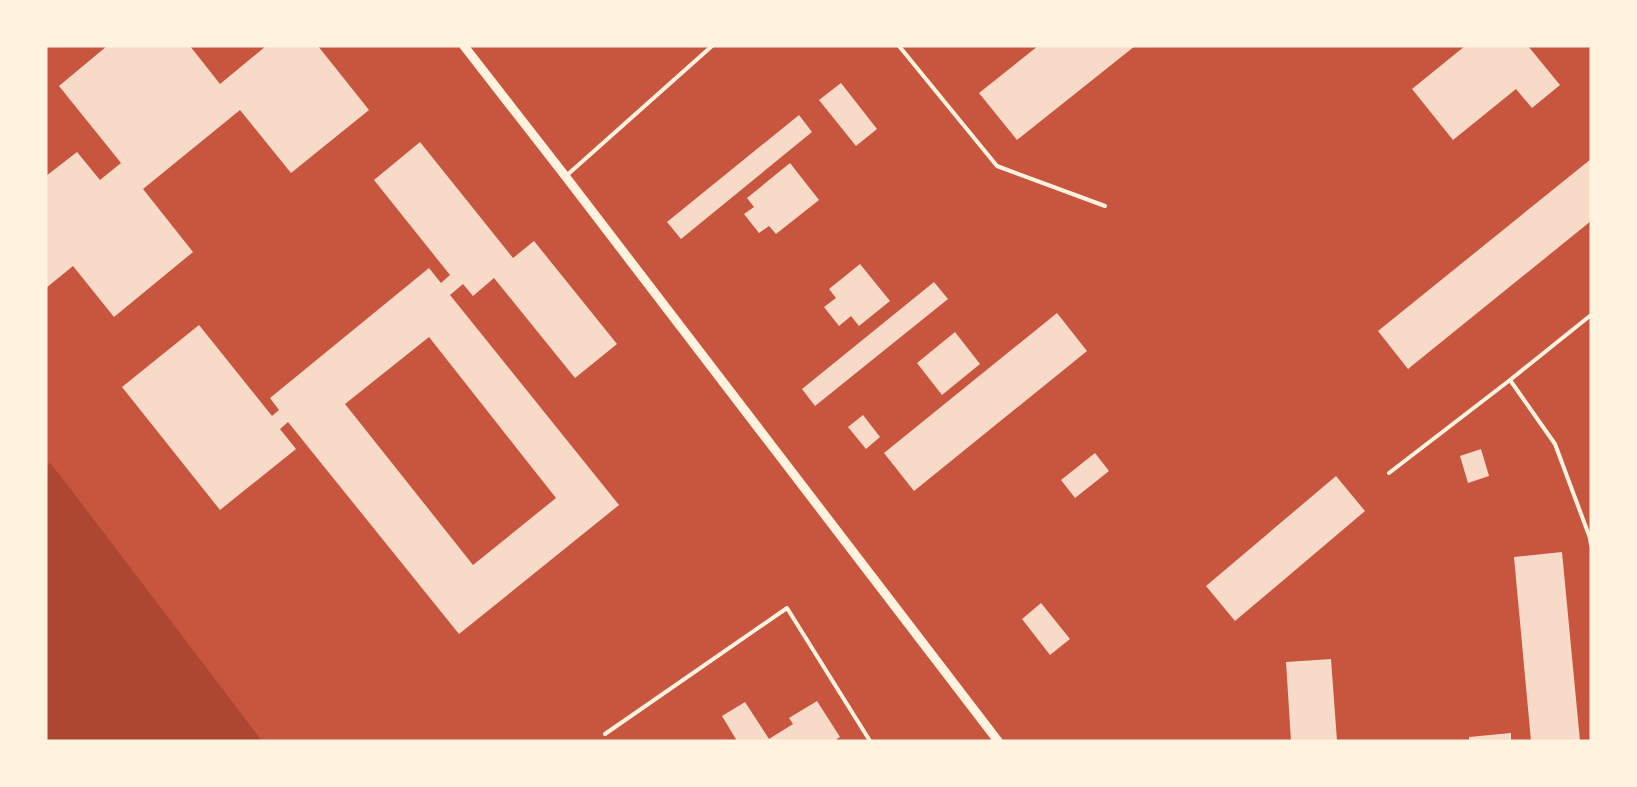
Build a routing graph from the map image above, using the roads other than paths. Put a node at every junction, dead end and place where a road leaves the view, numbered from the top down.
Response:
1 (464, 46) edge
2 (712, 46) edge
3 (899, 46) edge
4 (566, 177) junction
5 (1105, 206) dead end
6 (1591, 315) edge
7 (1510, 380) junction
8 (1389, 473) dead end
9 (1591, 545) edge
10 (605, 734) dead end
11 (870, 741) edge
12 (998, 741) edge

1 - 4 street
2 - 4 lane
3 - 5 lane
4 - 12 street
6 - 7 lane
7 - 8 lane
7 - 9 lane
10 - 11 lane

